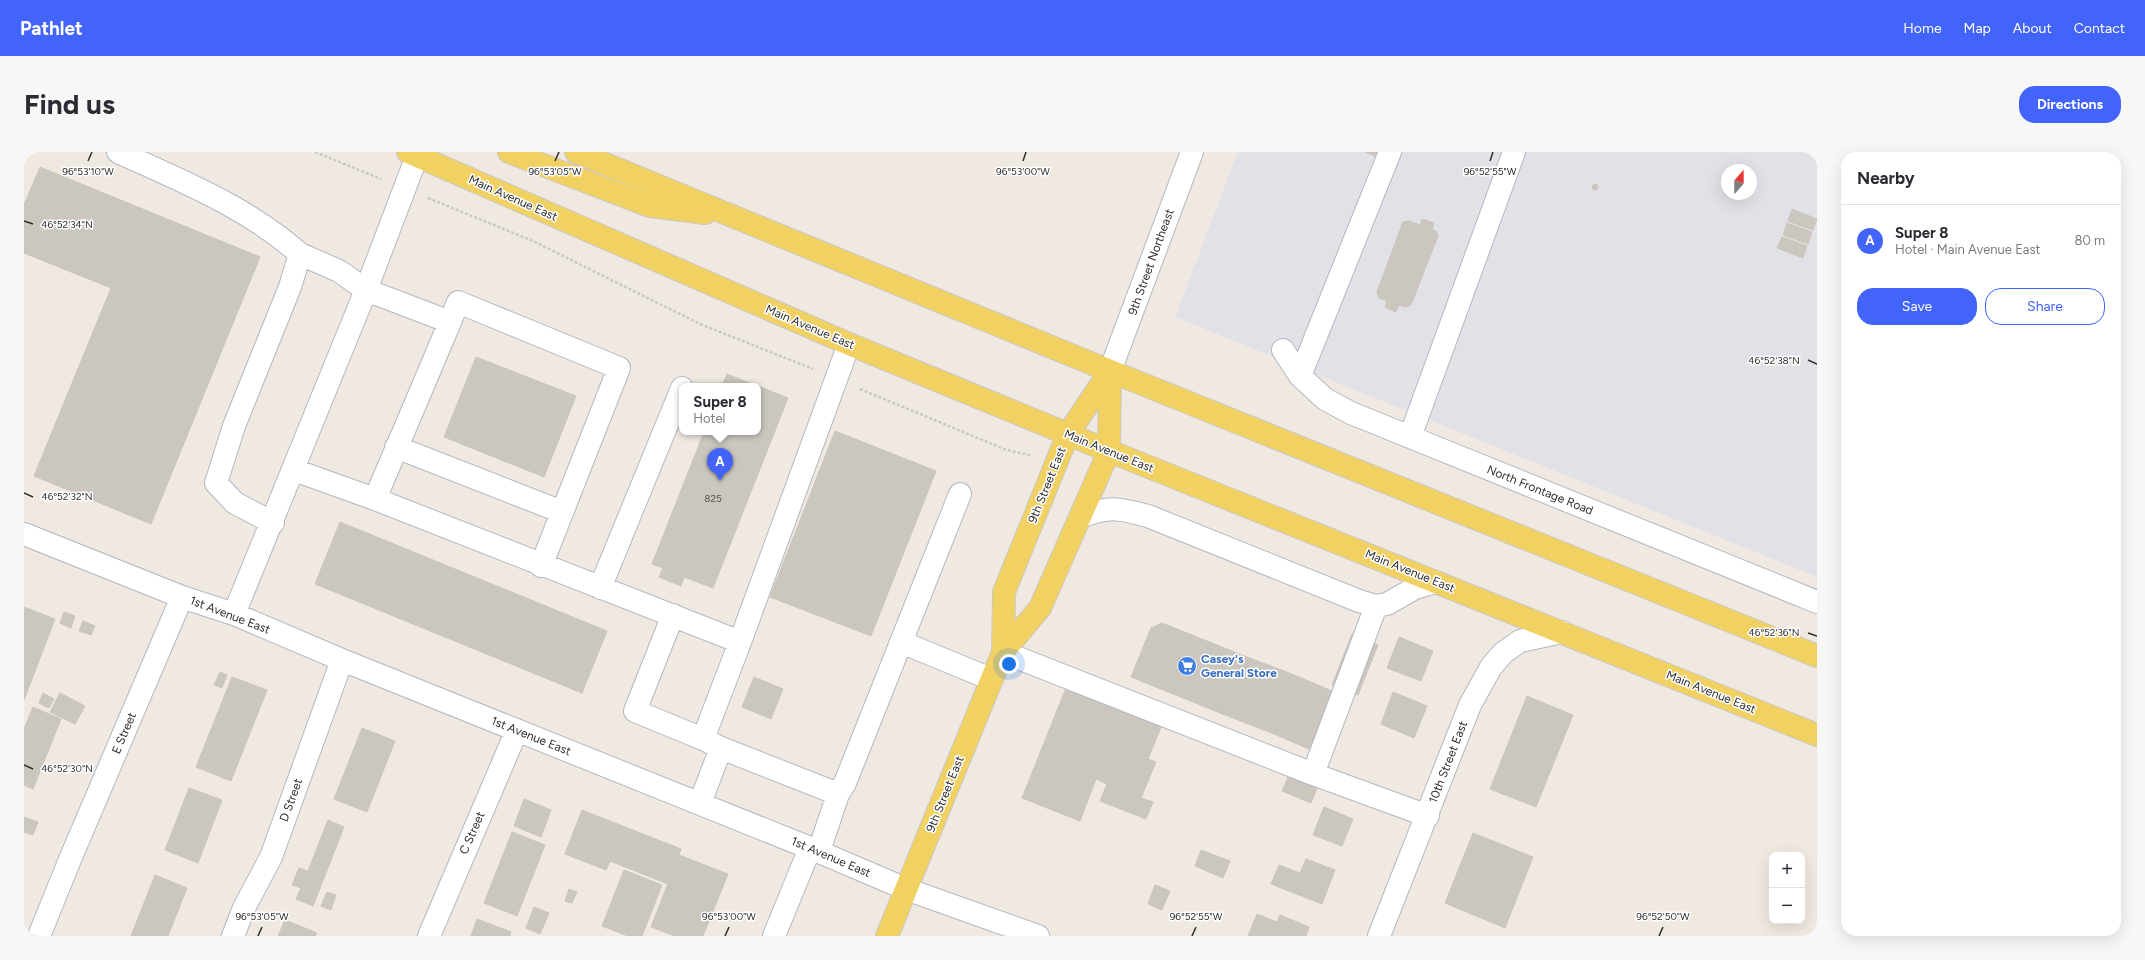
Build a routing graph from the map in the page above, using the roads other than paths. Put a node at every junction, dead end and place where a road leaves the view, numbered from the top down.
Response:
1 (118, 152) edge
2 (509, 152) edge
3 (576, 152) edge
4 (1192, 152) edge
5 (1390, 152) edge
6 (1514, 152) edge
7 (415, 153) edge
8 (732, 216) junction
9 (300, 254) junction
10 (366, 290) junction
11 (450, 322) junction
12 (849, 344) junction
13 (1283, 350) dead end
14 (1110, 371) junction
15 (1300, 376) junction
16 (679, 395) edge
17 (1068, 434) junction
18 (1410, 437) junction
19 (396, 447) junction
20 (1109, 451) junction
21 (294, 470) junction
22 (960, 494) dead end
23 (375, 499) junction
24 (562, 512) junction
25 (1080, 518) junction
26 (273, 523) junction
27 (24, 534) edge
28 (541, 566) junction
29 (1436, 582) junction
30 (600, 588) junction
31 (182, 597) junction
32 (1817, 602) edge
33 (1376, 606) junction
34 (234, 614) junction
35 (673, 615) junction
36 (1562, 632) junction
37 (740, 642) junction
38 (901, 642) junction
39 (1002, 652) junction
40 (1817, 656) edge
41 (342, 660) junction
42 (991, 679) junction
43 (517, 730) junction
44 (1817, 735) edge
45 (712, 743) junction
46 (1313, 774) junction
47 (838, 794) junction
48 (700, 803) junction
49 (1428, 816) junction
50 (814, 849) junction
51 (906, 889) junction
52 (39, 936) edge
53 (233, 936) edge
54 (429, 936) edge
55 (774, 936) edge
56 (887, 936) edge
57 (1038, 936) edge
58 (1379, 936) edge

1 - 9 street
2 - 8 main road
3 - 8 main road
4 - 14 street, 9th Street Northeast
5 - 15 street
6 - 18 street
7 - 10 street
7 - 12 main road, Main Avenue East
8 - 14 main road
9 - 10 street
9 - 26 street
10 - 11 street
10 - 21 street
11 - 19 street
11 - 24 street
12 - 17 main road, Main Avenue East
12 - 37 street
13 - 15 street, North Frontage Road
14 - 17 main road, 9th Street East
14 - 20 main road, 9th Street East
14 - 40 main road
15 - 18 street, North Frontage Road
16 - 30 street
17 - 20 main road, Main Avenue East
17 - 39 main road, 9th Street East
18 - 32 street, North Frontage Road
19 - 23 street
19 - 24 street
20 - 25 main road, 9th Street East
20 - 29 main road, Main Avenue East
21 - 23 street
21 - 26 street
22 - 38 street
23 - 28 street
24 - 28 street
25 - 33 street
25 - 39 main road, 9th Street East
26 - 34 street
27 - 31 street, 1st Avenue East
28 - 30 street
29 - 33 street
29 - 36 main road, Main Avenue East
30 - 35 street
31 - 34 street, 1st Avenue East
31 - 52 street, E Street
33 - 46 street
34 - 41 street, 1st Avenue East
35 - 37 street
35 - 45 street
36 - 44 main road, Main Avenue East
36 - 49 street, 10th Street East
37 - 45 street
38 - 42 street
38 - 47 street
39 - 42 main road, 9th Street East
39 - 46 street
41 - 43 street, 1st Avenue East
41 - 53 street, D Street
42 - 51 main road, 9th Street East
43 - 48 street, 1st Avenue East
43 - 54 street, C Street
45 - 47 street
45 - 48 street
46 - 49 street
47 - 50 street
48 - 50 street, 1st Avenue East
49 - 58 street, 10th Street East
50 - 51 street, 1st Avenue East
50 - 55 street
51 - 56 main road, 9th Street East
51 - 57 street, 1st Avenue East

